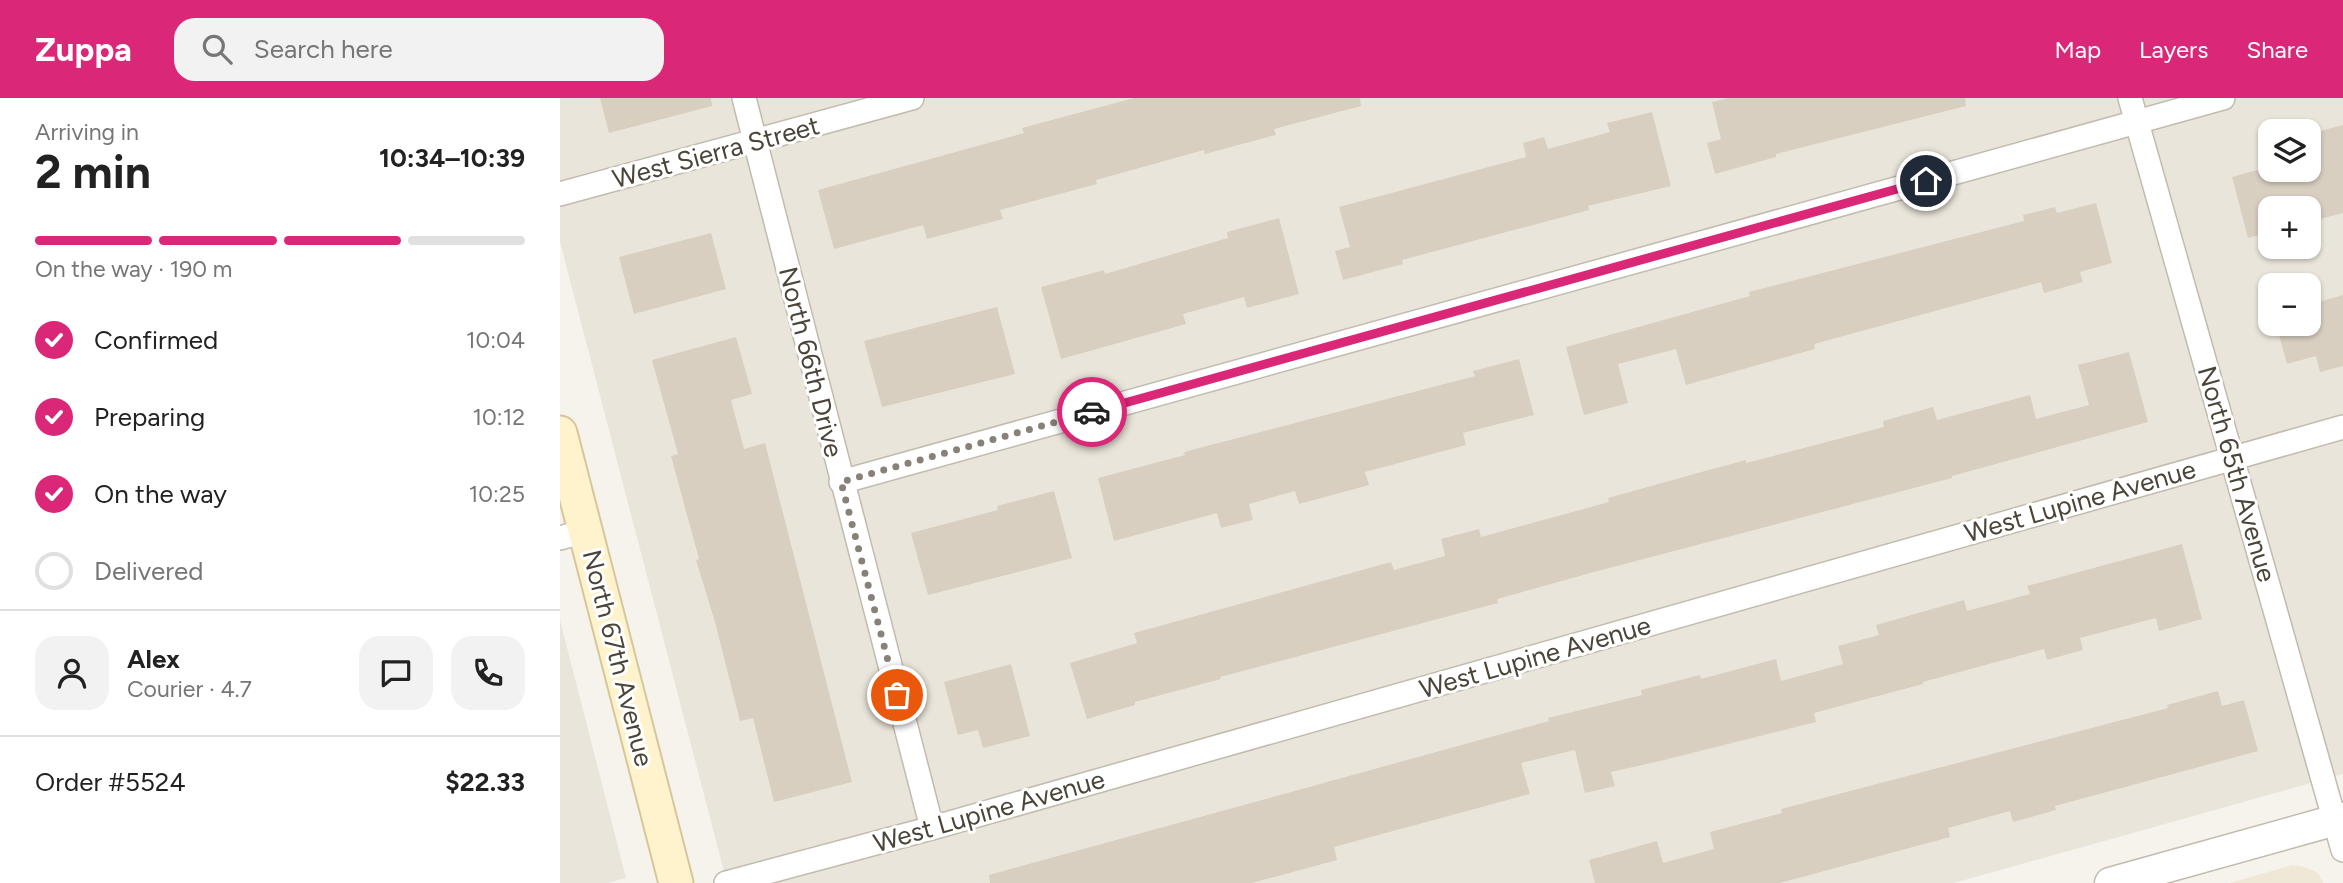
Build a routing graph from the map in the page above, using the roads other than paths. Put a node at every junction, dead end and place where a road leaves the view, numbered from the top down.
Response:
1 (744, 98) edge
2 (912, 98) edge
3 (2130, 98) edge
4 (2223, 98) edge
5 (2137, 122) junction
6 (755, 141) junction
7 (560, 194) edge
8 (2343, 427) edge
9 (560, 433) edge
10 (2233, 458) junction
11 (841, 482) junction
12 (573, 534) edge
13 (2339, 819) edge
14 (932, 828) junction
15 (2343, 850) edge
16 (677, 883) edge
17 (726, 883) edge
18 (2110, 883) edge

1 - 6 street, North 66th Drive
2 - 6 street, West Sierra Street
3 - 5 street, North 65th Avenue
4 - 5 street
5 - 10 street, North 65th Avenue
5 - 11 street
6 - 7 street, West Sierra Street
6 - 11 street, North 66th Drive
8 - 10 street, West Lupine Avenue
9 - 12 main road, North 67th Avenue
10 - 13 street, North 65th Avenue
10 - 14 street, West Lupine Avenue
11 - 14 street, North 66th Drive
12 - 16 main road, North 67th Avenue
13 - 15 street, North 65th Avenue
13 - 18 street
14 - 17 street, West Lupine Avenue

